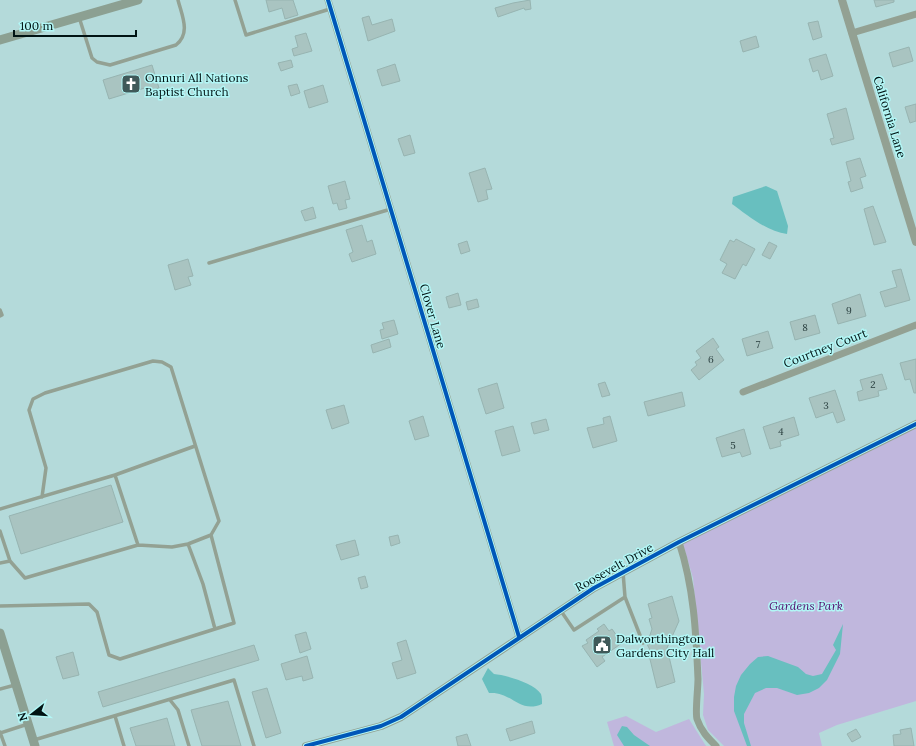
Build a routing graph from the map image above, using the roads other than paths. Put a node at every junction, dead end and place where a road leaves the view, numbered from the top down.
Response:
1 (138, 0) edge
2 (178, 0) edge
3 (235, 0) edge
4 (328, 0) edge
5 (842, 0) edge
6 (128, 1) edge
7 (330, 9) junction
8 (916, 14) edge
9 (79, 17) junction
10 (852, 33) junction
11 (0, 40) edge
12 (391, 209) junction
13 (916, 242) edge
14 (209, 263) dead end
15 (0, 310) edge
16 (0, 316) edge
17 (916, 325) edge
18 (743, 392) dead end
19 (916, 424) edge
20 (195, 446) junction
21 (115, 475) junction
22 (42, 497) junction
23 (0, 509) edge
24 (0, 531) edge
25 (211, 535) junction
26 (679, 542) junction
27 (188, 544) junction
28 (138, 546) junction
29 (10, 561) junction
30 (0, 563) edge
31 (623, 572) junction
32 (625, 597) junction
33 (0, 606) edge
34 (560, 610) junction
35 (215, 629) junction
36 (0, 633) edge
37 (519, 637) junction
38 (643, 643) dead end
39 (16, 684) junction
40 (0, 689) edge
41 (170, 700) junction
42 (115, 716) junction
43 (29, 724) junction
44 (0, 732) edge
45 (35, 743) edge
46 (4, 746) edge
47 (124, 746) edge
48 (188, 746) edge
49 (254, 746) edge
50 (306, 746) edge
51 (716, 746) edge

1 - 6 main road
2 - 9 lane
3 - 7 lane
4 - 7 street, Clover Lane
5 - 10 street, California Lane
6 - 9 main road
7 - 12 street, Clover Lane
8 - 10 street
9 - 11 main road
10 - 13 street, California Lane
12 - 14 lane
12 - 37 street, Clover Lane
15 - 16 lane
17 - 18 street, Courtney Court
19 - 26 street, Roosevelt Drive
20 - 21 lane
20 - 22 lane
20 - 25 lane
21 - 22 lane
21 - 28 lane
22 - 23 lane
24 - 29 lane
25 - 27 lane
25 - 35 lane
26 - 31 street, Roosevelt Drive
26 - 51 street
27 - 28 lane
27 - 35 lane
28 - 29 lane
29 - 30 lane
31 - 32 lane
31 - 34 street, Roosevelt Drive
32 - 34 lane
32 - 38 lane
33 - 35 lane
34 - 37 street, Roosevelt Drive
36 - 39 main road
37 - 50 street, Roosevelt Drive
39 - 40 lane
39 - 43 main road
41 - 42 lane
41 - 48 lane
41 - 49 lane
42 - 45 lane
42 - 47 lane
43 - 44 lane
43 - 45 main road
44 - 46 lane

